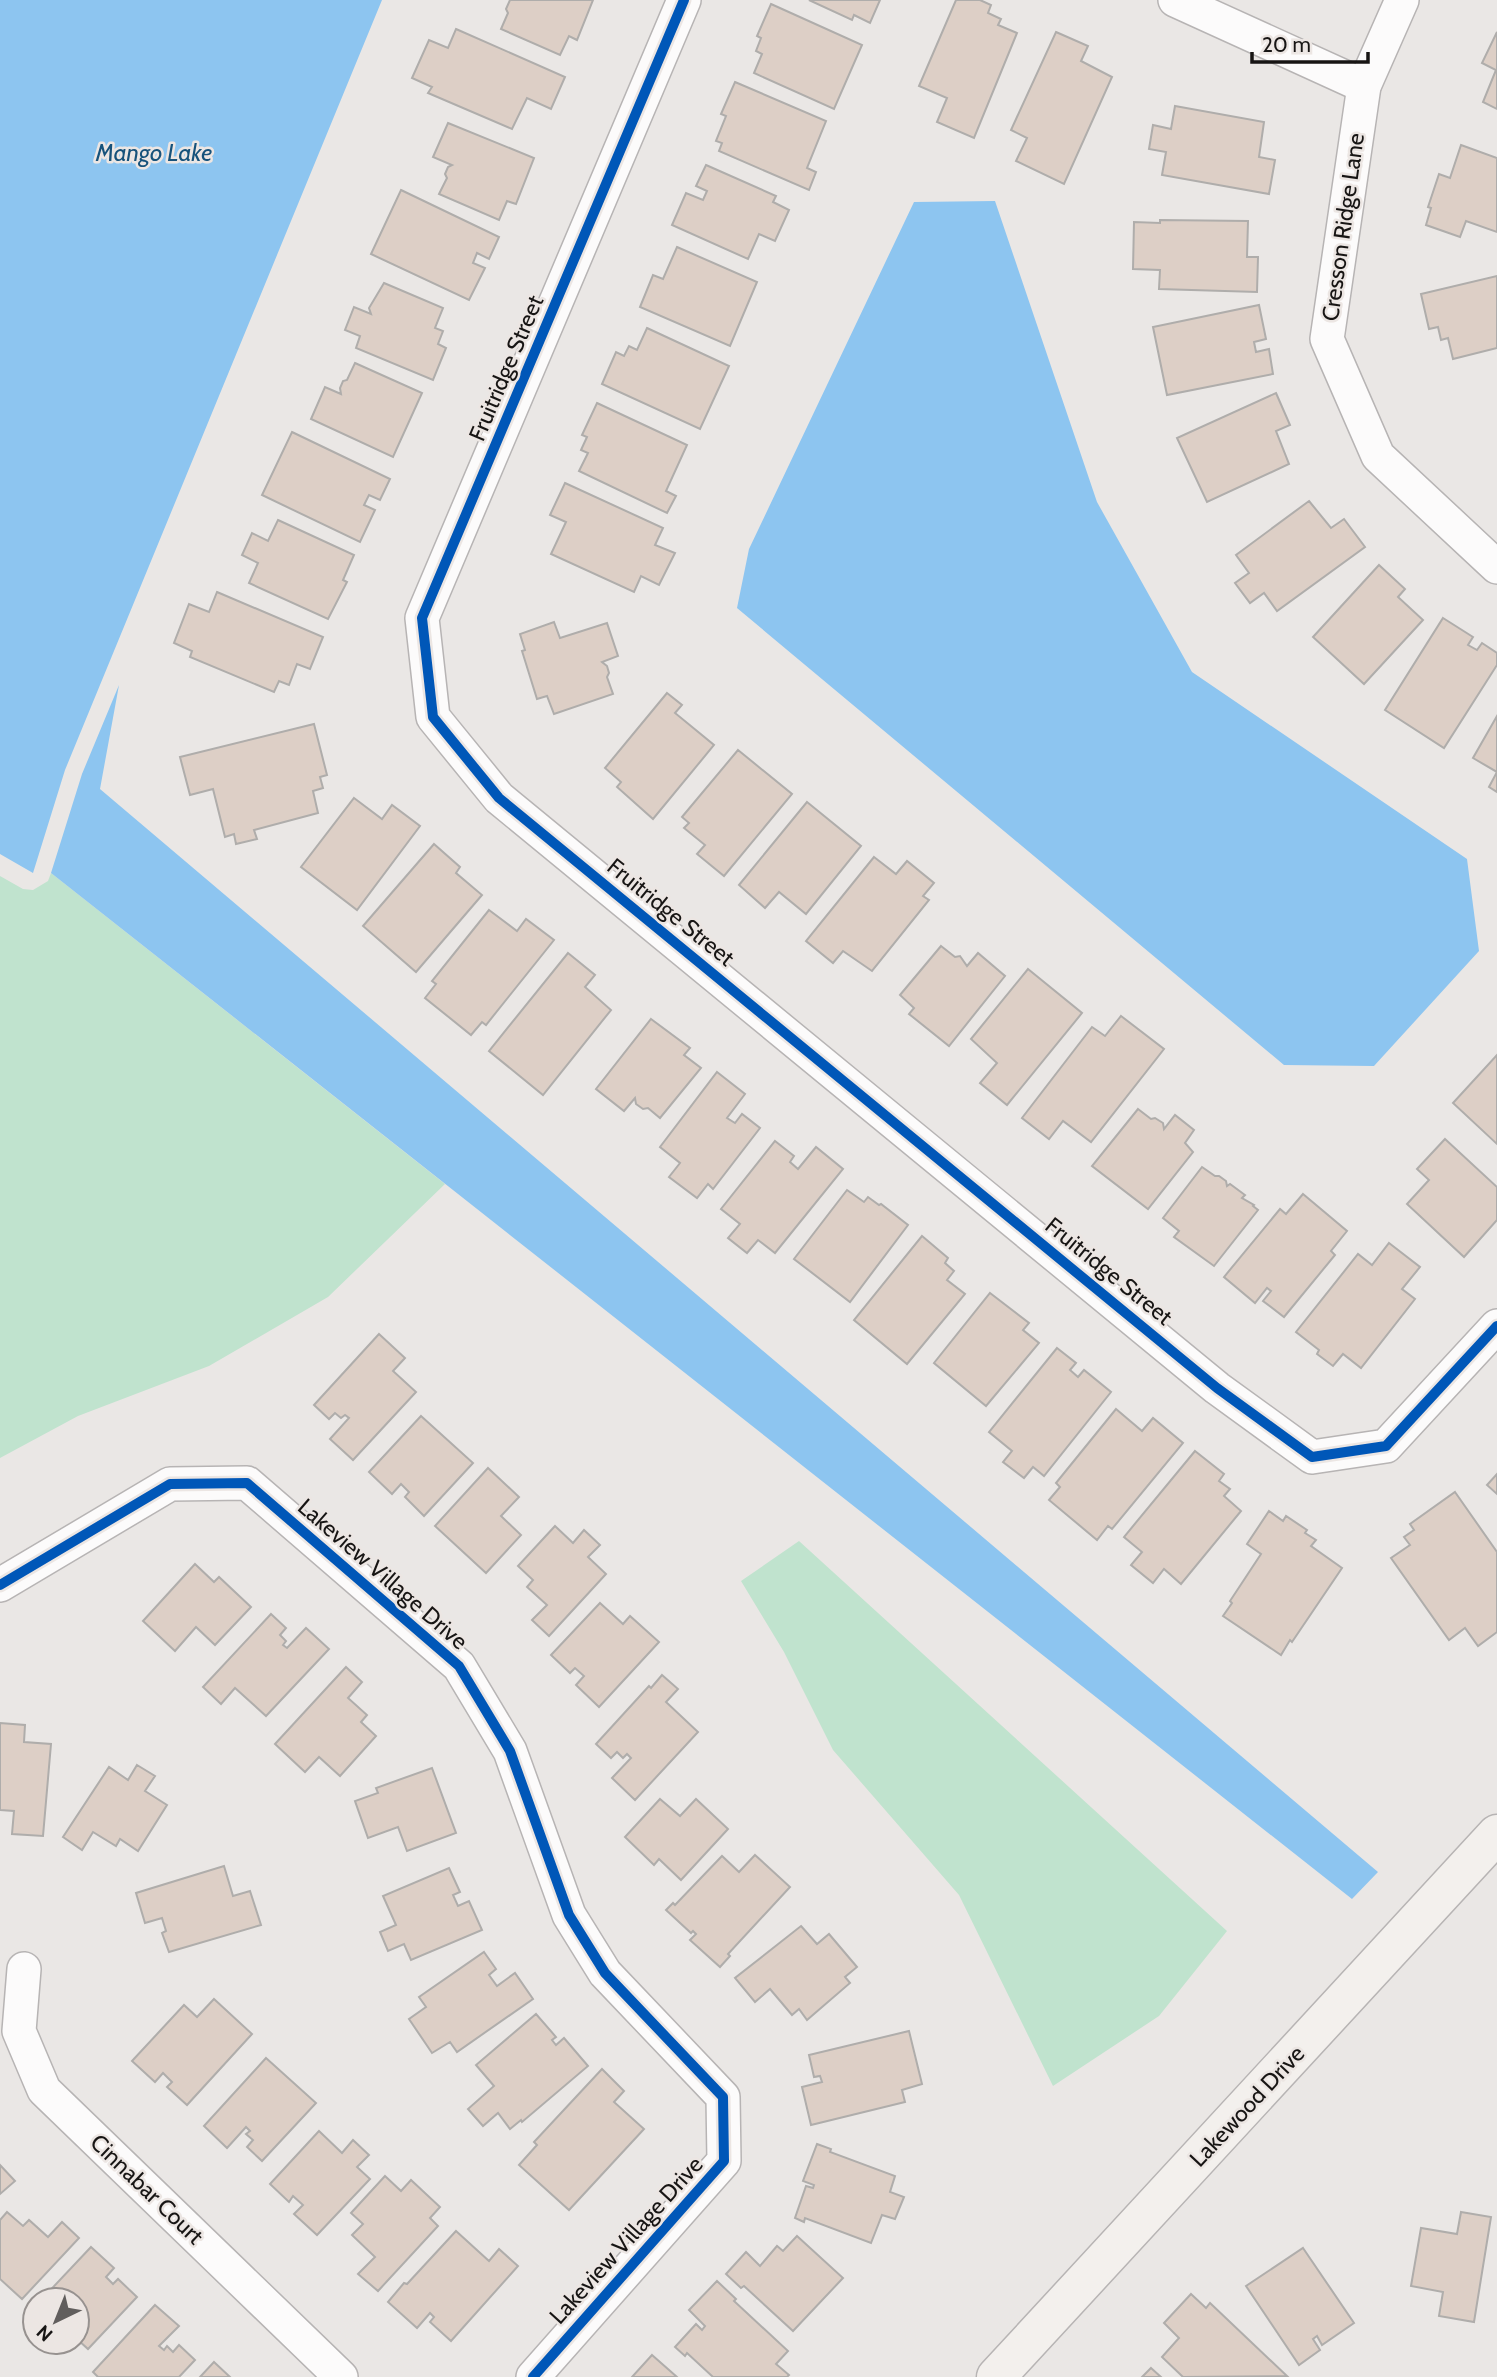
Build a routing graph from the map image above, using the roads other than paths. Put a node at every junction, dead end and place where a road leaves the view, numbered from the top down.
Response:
1 (684, 0) edge
2 (1175, 0) edge
3 (1402, 0) edge
4 (1364, 86) junction
5 (1497, 567) edge
6 (1497, 1326) edge
7 (0, 1585) edge
8 (1497, 1835) edge
9 (24, 1969) dead end
10 (341, 2377) edge
11 (533, 2377) edge
12 (996, 2377) edge

1 - 6 street, Fruitridge Street
2 - 4 street
3 - 4 street, Cresson Ridge Lane
4 - 5 street, Cresson Ridge Lane
7 - 11 street, Lakeview Village Drive
8 - 12 street, Lakewood Drive
9 - 10 street, Cinnabar Court

